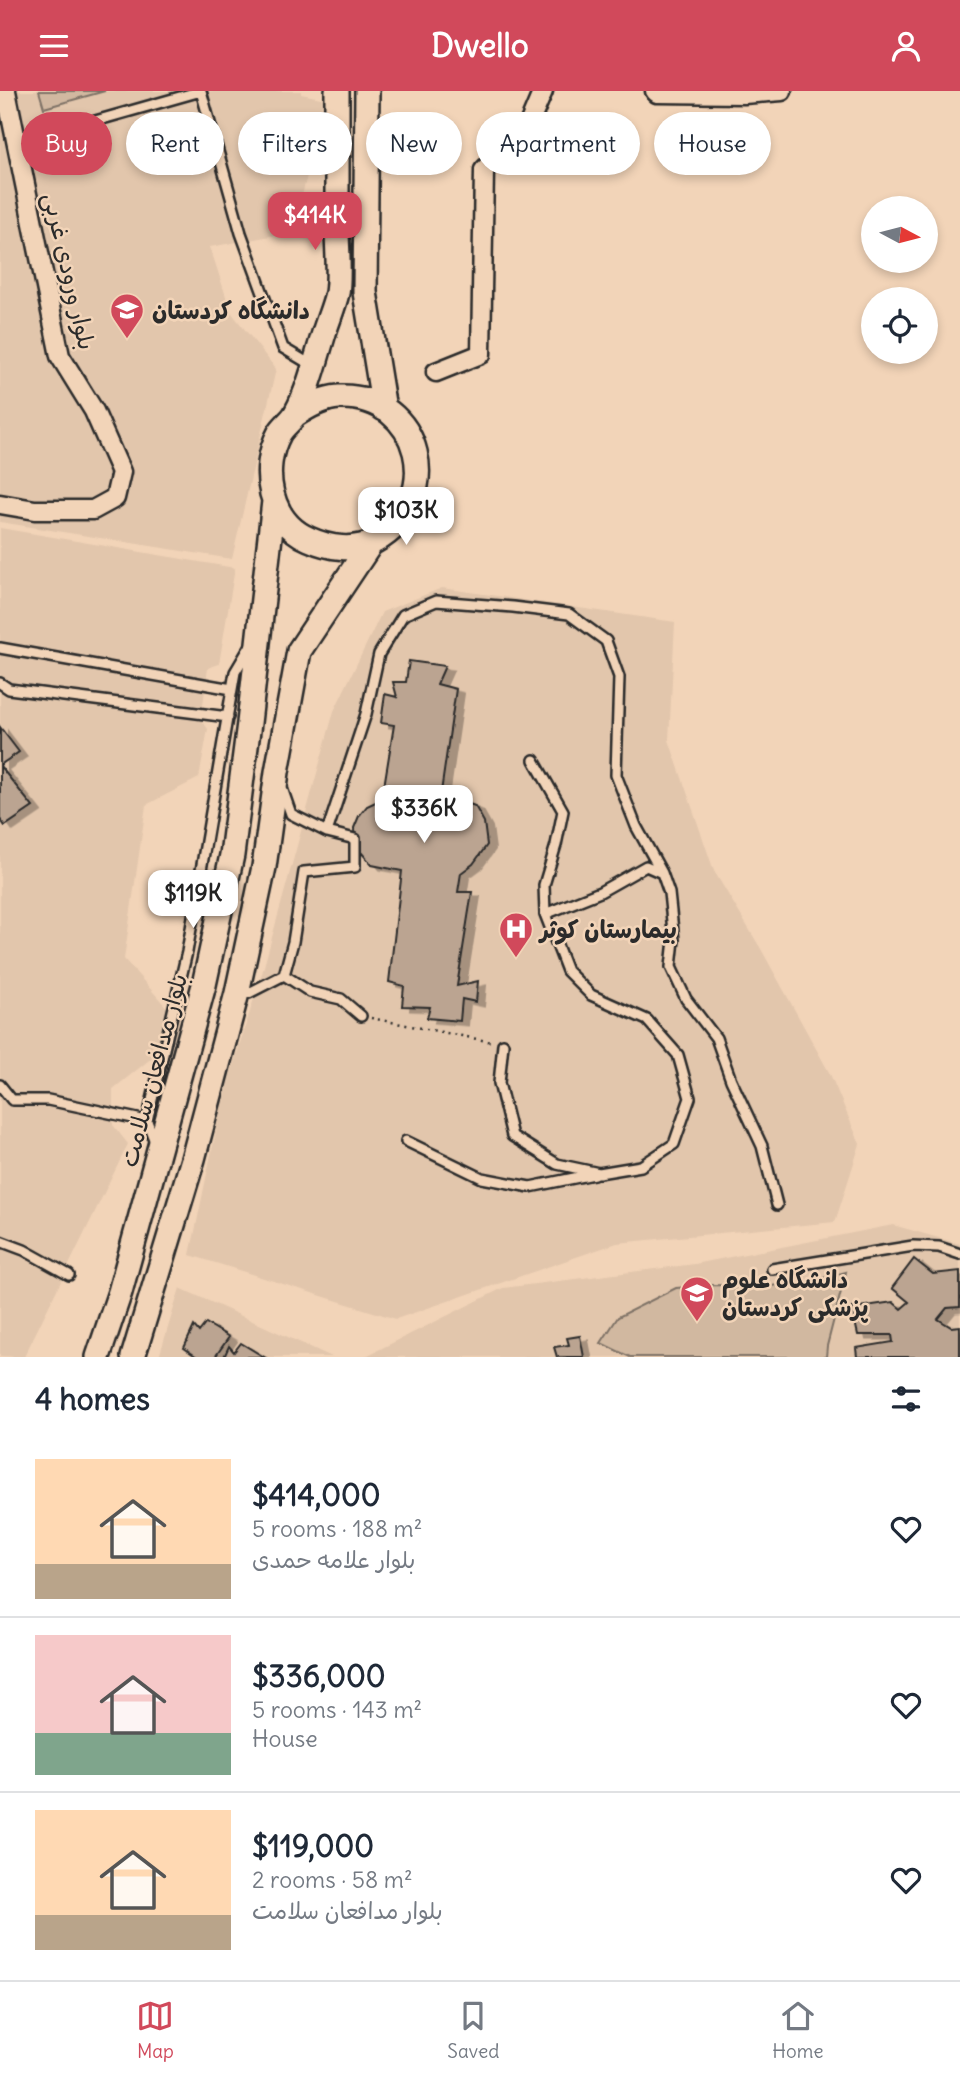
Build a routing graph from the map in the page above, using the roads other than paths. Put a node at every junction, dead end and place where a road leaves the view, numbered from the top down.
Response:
1 (6, 91) edge
2 (201, 91) edge
3 (337, 91) edge
4 (367, 91) edge
5 (543, 91) edge
6 (655, 91) edge
7 (782, 91) edge
8 (743, 93) edge
9 (16, 138) junction
10 (313, 366) junction
11 (436, 372) dead end
12 (384, 409) junction
13 (295, 415) junction
14 (274, 501) junction
15 (0, 504) edge
16 (371, 543) junction
17 (258, 632) junction
18 (0, 648) edge
19 (0, 683) edge
20 (232, 689) junction
21 (228, 717) junction
22 (534, 760) dead end
23 (277, 772) junction
24 (327, 832) junction
25 (662, 873) junction
26 (545, 914) junction
27 (284, 975) junction
28 (237, 993) junction
29 (361, 1016) road end
30 (503, 1044) road end
31 (0, 1086) edge
32 (147, 1121) junction
33 (406, 1141) dead end
34 (159, 1150) junction
35 (599, 1173) junction
36 (778, 1205) dead end
37 (0, 1241) edge
38 (960, 1254) edge
39 (772, 1269) dead end
40 (69, 1275) dead end
41 (99, 1357) edge
42 (133, 1357) edge

1 - 9 street, بلوار ورودی غربی
2 - 9 lane
2 - 10 lane
3 - 10 main road
4 - 12 main road
5 - 11 street
6 - 8 street
7 - 8 street
9 - 15 street, بلوار ورودی غربی
10 - 13 main road
12 - 13 main road
12 - 16 main road
13 - 14 main road
14 - 16 main road
14 - 17 main road, بلوار مدافعان سلامت
16 - 23 main road
17 - 20 lane
17 - 34 main road, بلوار مدافعان سلامت
18 - 20 lane
19 - 21 lane
20 - 21 lane
21 - 32 lane
22 - 26 lane
23 - 24 lane
23 - 28 main road
24 - 25 lane
24 - 27 lane
25 - 26 lane
25 - 36 lane
26 - 35 lane
27 - 28 lane
27 - 29 lane
28 - 42 main road
30 - 35 lane
31 - 32 lane
32 - 34 lane
33 - 35 lane
34 - 41 main road, بلوار مدافعان سلامت
37 - 40 lane
38 - 39 lane

